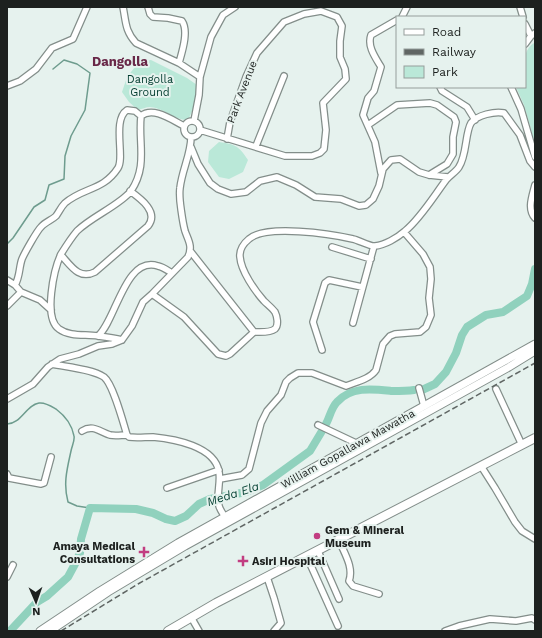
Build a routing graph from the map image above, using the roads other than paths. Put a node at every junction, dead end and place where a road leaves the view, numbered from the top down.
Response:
1 (87, 7) edge
2 (123, 7) edge
3 (148, 7) edge
4 (235, 7) edge
5 (407, 7) edge
6 (402, 16) edge
7 (396, 21) edge
8 (526, 25) edge
9 (533, 34) edge
10 (526, 43) edge
11 (179, 63) junction
12 (200, 76) junction
13 (284, 76) dead end
14 (7, 86) edge
15 (440, 88) edge
16 (511, 88) edge
17 (141, 116) junction
18 (475, 120) junction
19 (194, 121) junction
20 (368, 125) junction
21 (184, 126) junction
22 (200, 130) junction
23 (191, 137) junction
24 (227, 139) junction
25 (256, 146) junction
26 (191, 147) junction
27 (535, 158) edge
28 (535, 167) edge
29 (381, 173) junction
30 (429, 175) junction
31 (448, 177) junction
32 (535, 185) edge
33 (130, 191) junction
34 (535, 218) edge
35 (404, 232) junction
36 (374, 246) junction
37 (332, 247) dead end
38 (191, 252) junction
39 (61, 255) junction
40 (371, 259) junction
41 (172, 273) junction
42 (7, 280) edge
43 (15, 285) junction
44 (362, 287) junction
45 (21, 292) junction
46 (152, 294) junction
47 (7, 306) edge
48 (51, 310) junction
49 (353, 323) dead end
50 (254, 332) junction
51 (98, 336) junction
52 (122, 340) junction
53 (535, 344) edge
54 (322, 350) dead end
55 (535, 351) edge
56 (52, 364) junction
57 (419, 388) dead end
58 (496, 389) dead end
59 (7, 399) edge
60 (424, 406) junction
61 (318, 425) dead end
62 (82, 431) dead end
63 (127, 435) junction
64 (535, 438) edge
65 (356, 443) junction
66 (522, 445) junction
67 (51, 457) dead end
68 (481, 466) junction
69 (219, 470) junction
70 (7, 474) edge
71 (220, 479) junction
72 (167, 488) dead end
73 (226, 520) junction
74 (535, 539) edge
75 (338, 540) junction
76 (318, 551) junction
77 (307, 557) junction
78 (13, 566) dead end
79 (7, 577) edge
80 (267, 577) junction
81 (379, 594) dead end
82 (339, 599) dead end
83 (190, 617) junction
84 (535, 620) edge
85 (338, 626) dead end
86 (40, 631) edge
87 (50, 631) edge
88 (168, 631) edge
89 (199, 631) edge
90 (274, 631) edge
91 (445, 631) edge

1 - 14 street
2 - 11 street
3 - 11 street
4 - 12 street
5 - 6 street
7 - 20 street
8 - 9 street
9 - 10 street
11 - 12 street
12 - 19 street
13 - 25 street
15 - 18 street
16 - 27 street
17 - 21 street
17 - 33 street
17 - 43 street
18 - 28 street
18 - 31 street
19 - 21 street
19 - 22 street
20 - 29 street
20 - 30 street
21 - 23 street
22 - 23 street
22 - 24 street
23 - 26 street
24 - 25 street, Park Avenue
24 - 25 street, Park Avenue
26 - 29 street
26 - 38 street
29 - 30 street
30 - 31 street
31 - 35 street
32 - 34 street
33 - 39 street
33 - 39 street
35 - 36 street
35 - 71 street
36 - 40 street
36 - 50 street
37 - 40 street
38 - 41 street
38 - 50 street
39 - 48 street
40 - 44 street
41 - 46 street
41 - 51 street
42 - 43 street
43 - 45 street
44 - 49 street
44 - 54 street
45 - 47 street
45 - 48 street
46 - 50 street
46 - 52 street
48 - 51 street
51 - 52 street
52 - 56 street
53 - 60 main road, William Gopallawa Mawatha
55 - 73 main road, William Gopallawa Mawatha
56 - 59 street
56 - 63 street
57 - 60 street
58 - 66 street
60 - 65 main road, William Gopallawa Mawatha
61 - 65 street
62 - 63 street
63 - 69 street
64 - 66 highway
65 - 73 main road, William Gopallawa Mawatha
66 - 68 highway
67 - 70 street
68 - 74 street
68 - 75 highway
69 - 71 street
69 - 72 street
71 - 73 street
73 - 86 main road, William Gopallawa Mawatha
73 - 87 main road, William Gopallawa Mawatha
75 - 76 highway
75 - 81 street
76 - 77 highway
76 - 82 street
77 - 80 highway
77 - 85 street
78 - 79 street
80 - 83 highway
80 - 90 street
83 - 88 highway
83 - 89 street
84 - 91 street

